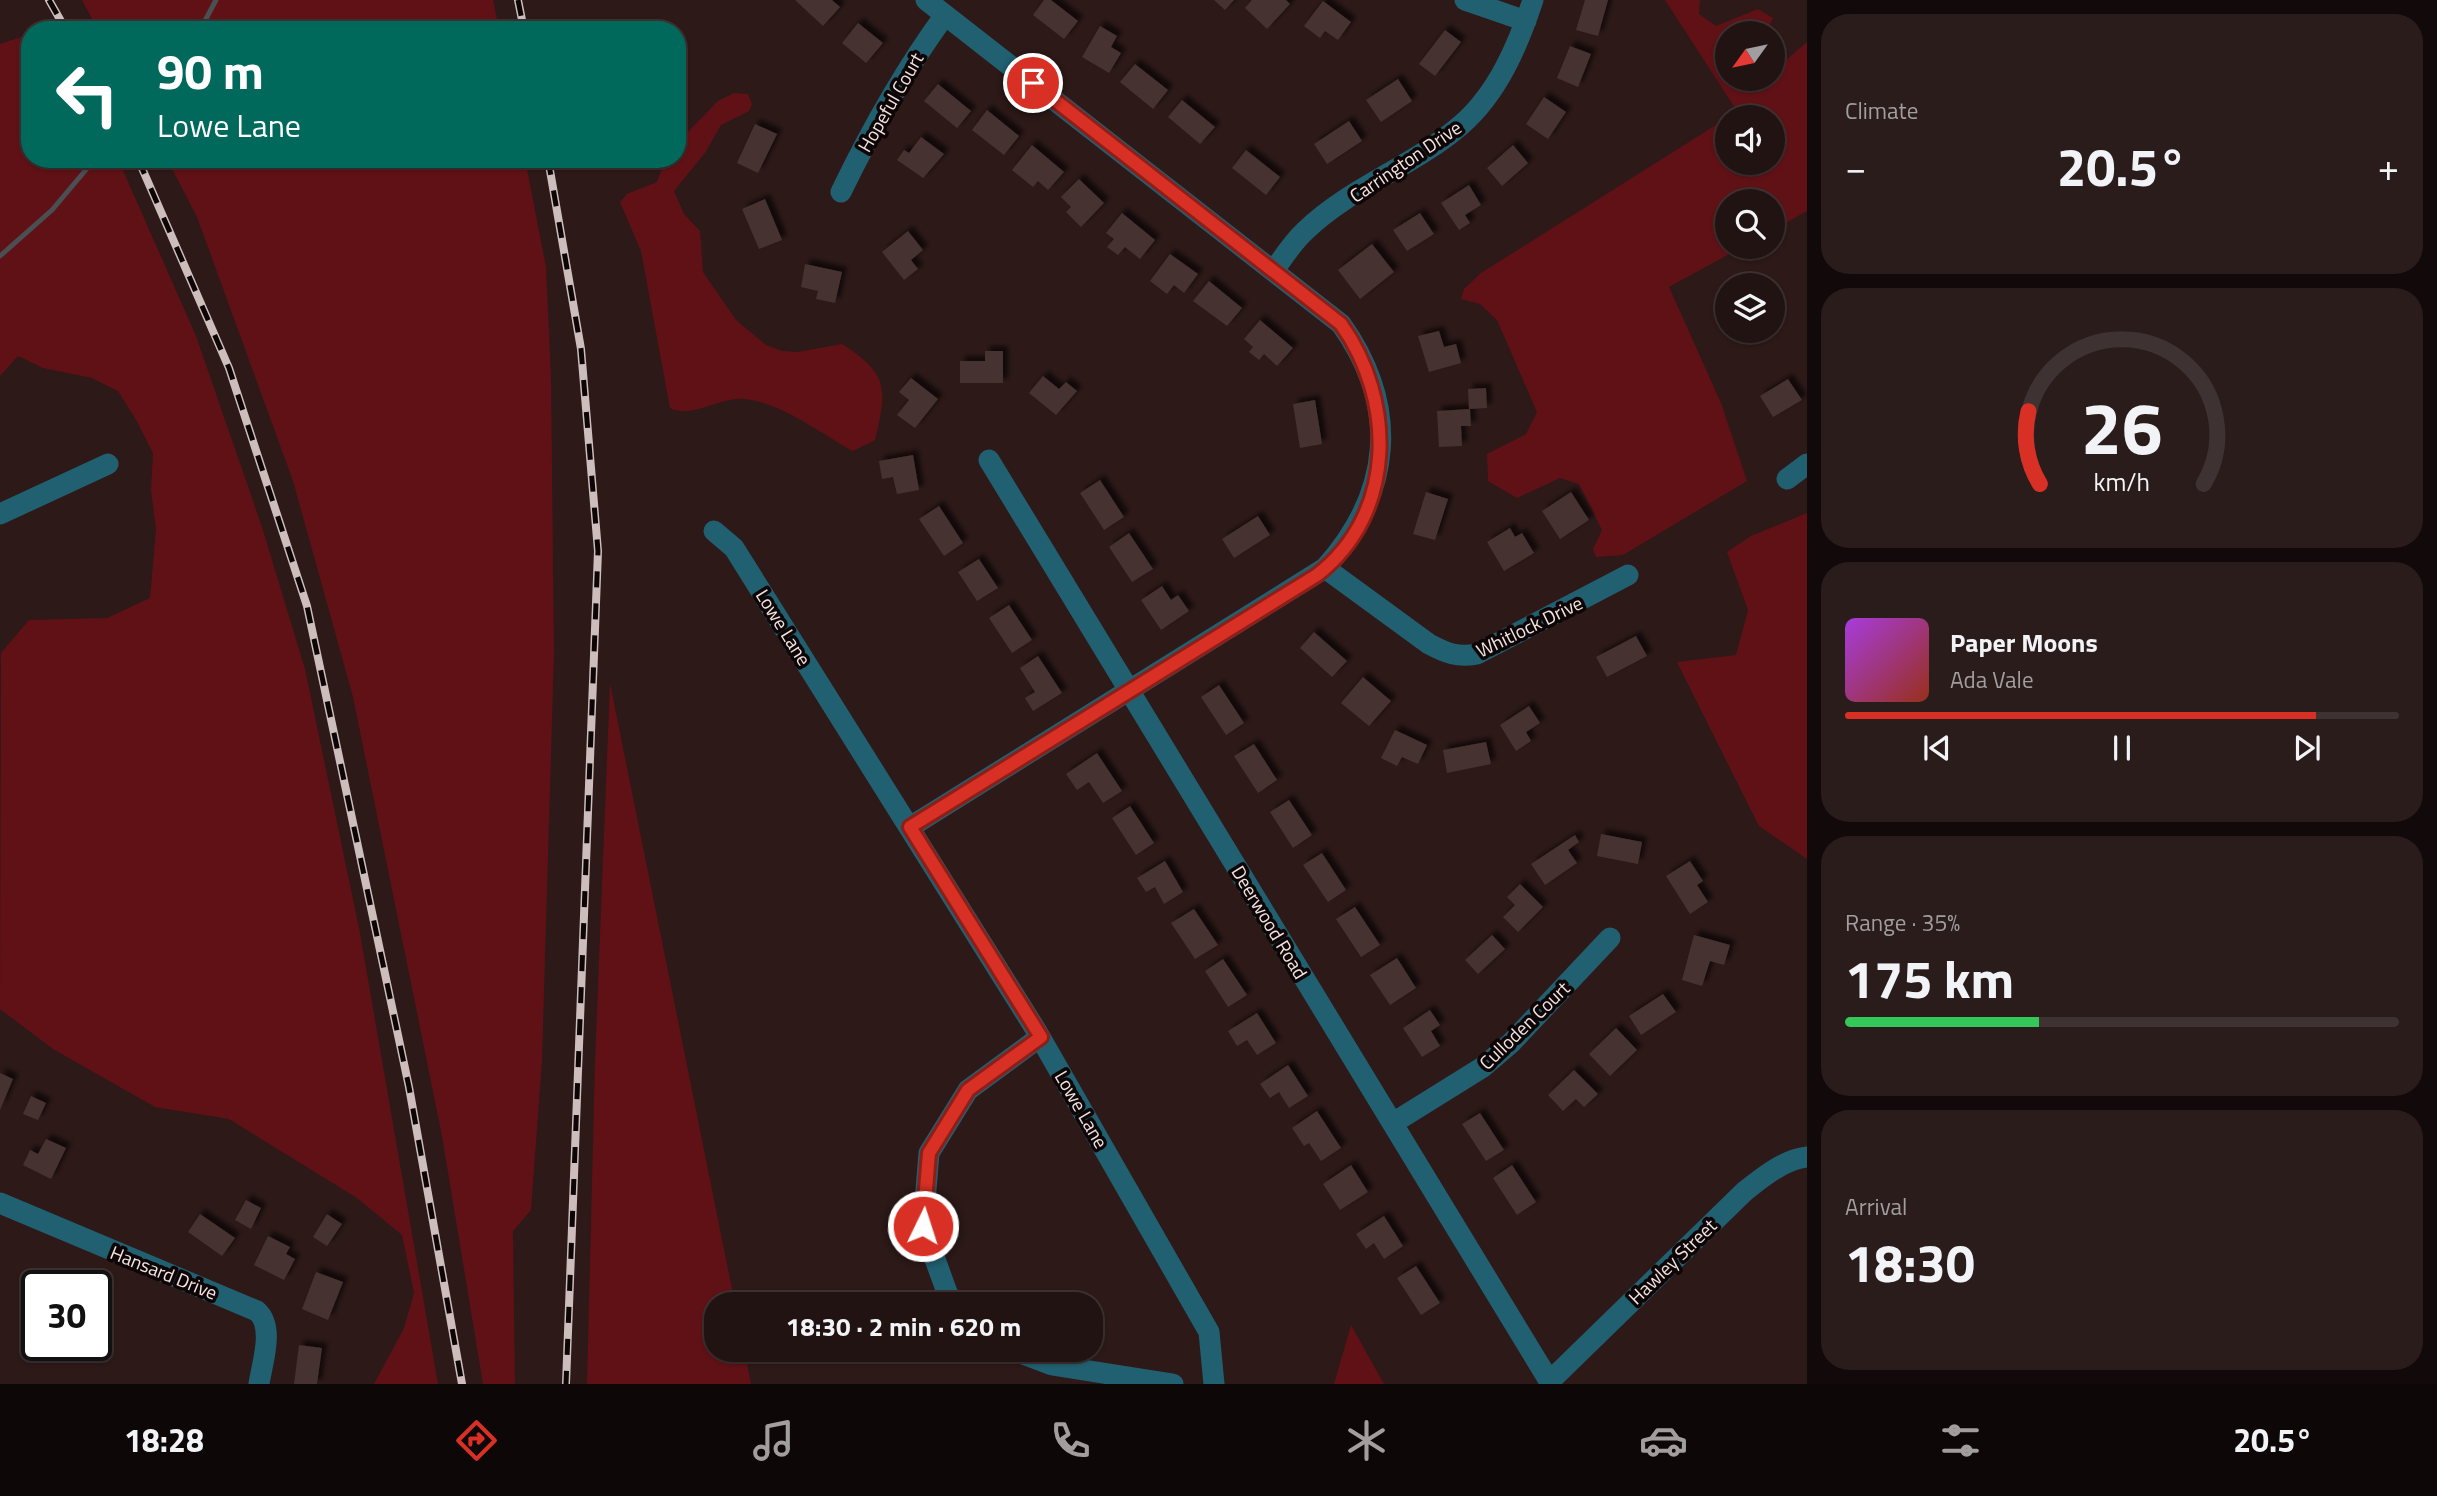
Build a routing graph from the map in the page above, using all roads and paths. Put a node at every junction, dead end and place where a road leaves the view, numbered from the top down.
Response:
1 (926, 0) edge
2 (1465, 0) edge
3 (1533, 0) edge
4 (945, 15) junction
5 (1526, 21) junction
6 (841, 192) dead end
7 (1275, 269) junction
8 (989, 460) dead end
9 (108, 464) dead end
10 (1807, 464) edge
11 (1787, 480) dead end
12 (0, 514) edge
13 (714, 531) dead end
14 (1325, 568) junction
15 (1628, 576) dead end
16 (1129, 692) junction
17 (910, 827) junction
18 (1610, 937) dead end
19 (1041, 1037) junction
20 (1393, 1124) junction
21 (1807, 1157) edge
22 (0, 1203) edge
23 (947, 1292) edge
24 (1044, 1362) edge
25 (1550, 1383) edge
26 (259, 1384) edge
27 (1173, 1384) edge
28 (1214, 1384) edge

1 - 4 street
2 - 5 street
3 - 5 street, Carrington Drive
4 - 6 street, Hopeful Court
4 - 7 street
5 - 7 street, Carrington Drive
7 - 14 street
8 - 16 street, Deerwood Road
9 - 12 street
10 - 11 street
13 - 17 street, Lowe Lane
14 - 15 street, Whitlock Drive
14 - 16 street
16 - 17 street
16 - 20 street, Deerwood Road
17 - 19 street, Lowe Lane
18 - 20 street, Culloden Court
19 - 23 street
19 - 28 street, Lowe Lane
20 - 25 street, Deerwood Road
21 - 25 street, Hawley Street
22 - 26 street, Hansard Drive
24 - 27 street

